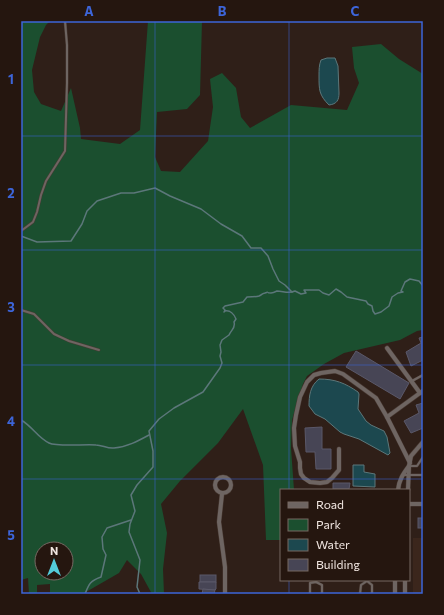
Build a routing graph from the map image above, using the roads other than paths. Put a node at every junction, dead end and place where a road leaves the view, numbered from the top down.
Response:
1 (65, 21) edge
2 (21, 231) edge
3 (21, 310) edge
4 (387, 348) dead end
5 (99, 350) dead end
6 (423, 375) edge
7 (411, 381) junction
8 (421, 392) edge
9 (387, 417) junction
10 (423, 442) edge
11 (339, 449) dead end
12 (423, 457) edge
13 (409, 465) junction
14 (402, 475) junction
15 (409, 475) junction
16 (423, 475) edge
17 (398, 489) edge
18 (408, 489) edge
19 (222, 494) junction
20 (410, 504) edge
21 (423, 504) edge
22 (395, 581) edge
23 (405, 581) edge
24 (225, 594) edge
25 (310, 594) edge
26 (322, 594) edge
27 (360, 594) edge
28 (372, 594) edge
29 (395, 594) edge
30 (405, 594) edge

1 - 2 lane
3 - 5 lane
4 - 7 street
6 - 7 lane
7 - 8 street
8 - 9 street
9 - 11 street
9 - 13 street
10 - 13 street
12 - 13 lane
13 - 14 street
13 - 15 street
14 - 15 lane
14 - 17 street
15 - 16 lane
15 - 18 street
19 - 19 street
19 - 24 street
20 - 21 street
22 - 29 street
23 - 30 street
25 - 26 lane
27 - 28 lane

